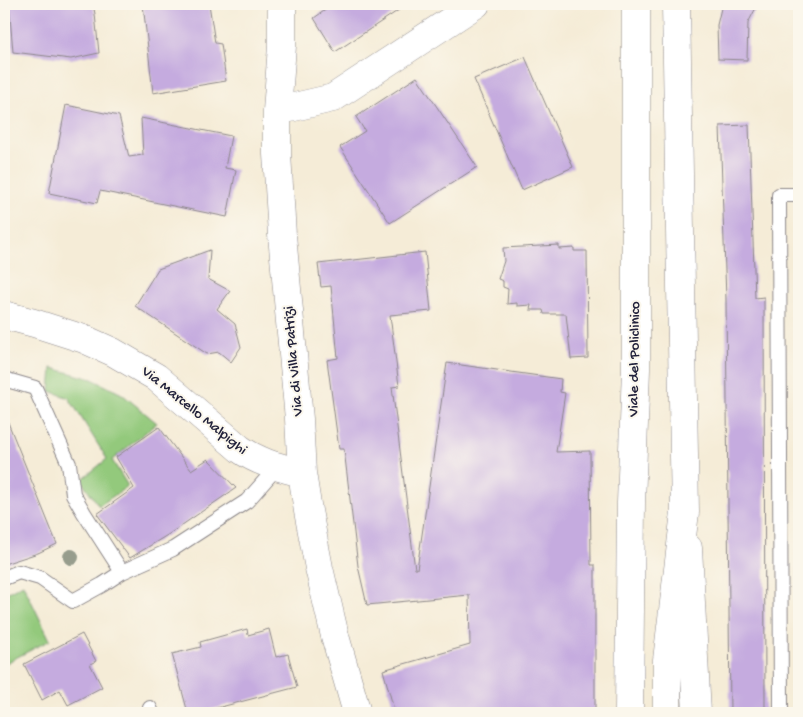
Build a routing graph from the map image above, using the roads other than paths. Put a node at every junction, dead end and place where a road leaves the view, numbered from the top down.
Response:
1 (282, 4) edge
2 (476, 4) edge
3 (636, 4) edge
4 (680, 8) edge
5 (278, 111) junction
6 (799, 195) edge
7 (4, 315) edge
8 (4, 382) edge
9 (290, 470) junction
10 (685, 512) junction
11 (122, 572) junction
12 (4, 578) edge
13 (357, 713) edge
14 (629, 713) edge
15 (667, 713) edge
16 (698, 713) edge
17 (781, 713) edge

1 - 5 street, Via di Villa Patrizi
2 - 5 street
3 - 14 street, Viale del Policlinico
4 - 10 street
5 - 9 street, Via di Villa Patrizi
6 - 17 lane
7 - 9 street, Via Marcello Malpighi
8 - 11 lane
9 - 11 lane
9 - 13 street, Via di Villa Patrizi
10 - 15 street
10 - 16 street
11 - 12 lane

